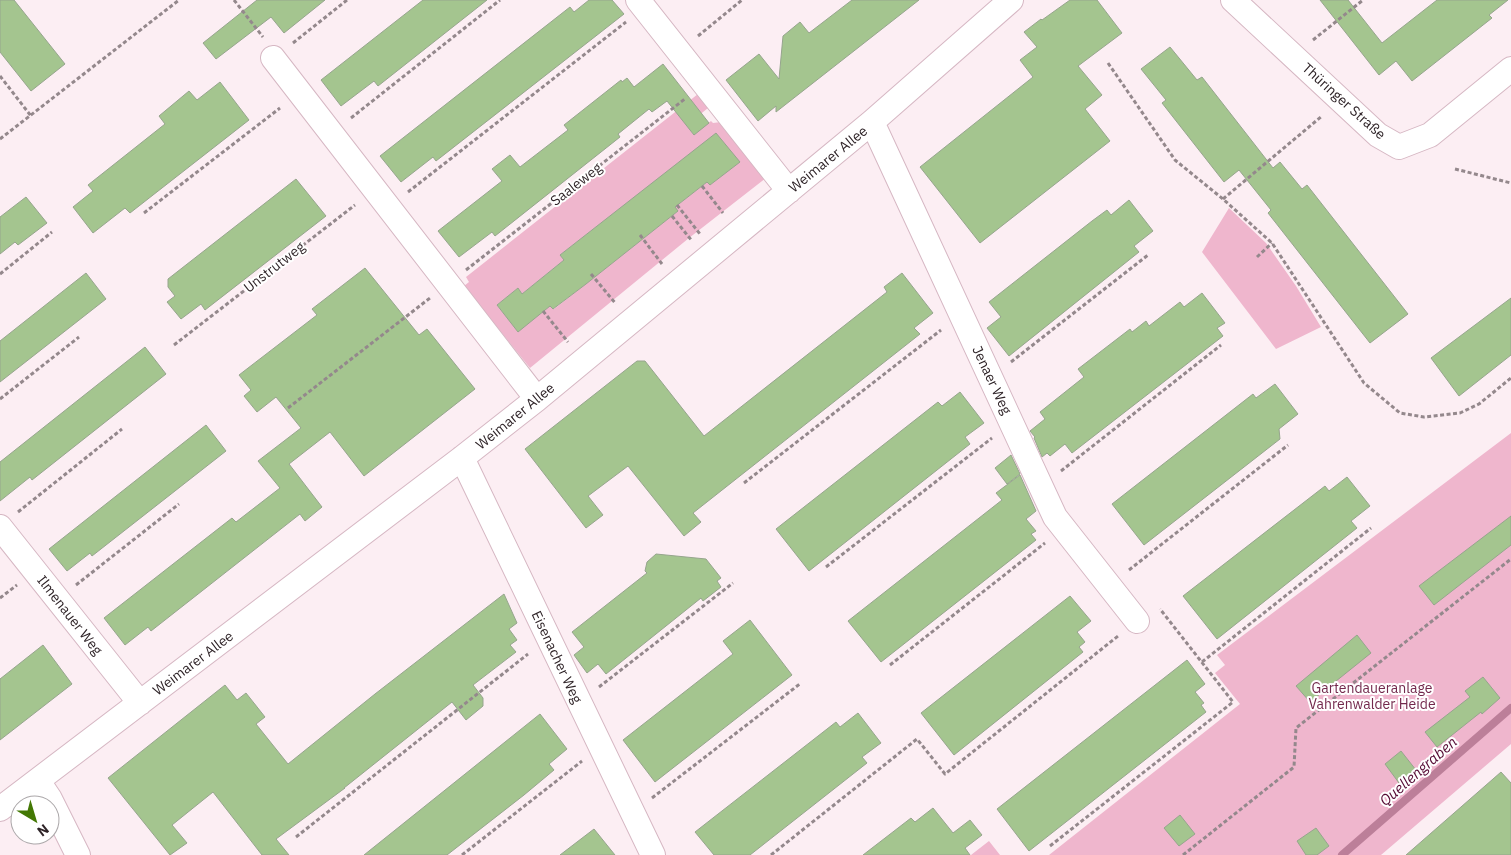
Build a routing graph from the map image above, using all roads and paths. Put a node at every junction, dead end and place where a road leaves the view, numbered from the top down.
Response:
1 (179, 0) edge
2 (234, 0) edge
3 (347, 0) edge
4 (500, 0) edge
5 (742, 0) edge
6 (1011, 0) edge
7 (1233, 0) edge
8 (1363, 0) edge
9 (641, 4) edge
10 (1310, 43) dead end
11 (678, 51) junction
12 (273, 58) junction
13 (1108, 62) dead end
14 (1511, 69) edge
15 (0, 76) edge
16 (704, 84) junction
17 (300, 92) junction
18 (1341, 100) junction
19 (30, 116) junction
20 (872, 122) junction
21 (331, 133) junction
22 (0, 139) edge
23 (1455, 169) dead end
24 (1511, 183) edge
25 (702, 186) dead end
26 (788, 191) junction
27 (382, 198) junction
28 (1223, 199) junction
29 (677, 205) dead end
30 (144, 212) dead end
31 (672, 216) dead end
32 (726, 217) dead end
33 (52, 232) dead end
34 (640, 235) dead end
35 (702, 237) dead end
36 (1272, 243) junction
37 (694, 244) dead end
38 (1148, 255) dead end
39 (1256, 257) dead end
40 (665, 268) dead end
41 (0, 274) edge
42 (591, 274) dead end
43 (448, 284) junction
44 (618, 307) dead end
45 (544, 311) dead end
46 (961, 314) junction
47 (79, 338) dead end
48 (174, 345) dead end
49 (571, 345) dead end
50 (1221, 345) dead end
51 (991, 378) junction
52 (1511, 378) edge
53 (0, 399) edge
54 (537, 399) junction
55 (288, 408) dead end
56 (1012, 422) junction
57 (122, 429) dead end
58 (1288, 445) dead end
59 (462, 458) junction
60 (744, 483) dead end
61 (1041, 487) junction
62 (179, 504) dead end
63 (8, 521) edge
64 (1064, 528) junction
65 (1371, 528) dead end
66 (1511, 559) edge
67 (826, 568) dead end
68 (733, 583) dead end
69 (1108, 586) junction
70 (58, 600) junction
71 (1137, 622) junction
72 (548, 638) junction
73 (1202, 662) junction
74 (890, 665) dead end
75 (801, 683) dead end
76 (579, 702) junction
77 (140, 703) junction
78 (600, 746) junction
79 (38, 781) junction
80 (0, 809) edge
81 (632, 814) junction
82 (296, 836) dead end
83 (1050, 846) dead end
84 (78, 855) edge
85 (462, 855) edge
86 (653, 855) edge
87 (771, 855) edge
88 (1183, 855) edge

1 - 19 path
2 - 12 path
3 - 12 path
4 - 21 path
5 - 11 path
6 - 20 street, Weimarer Allee
7 - 18 street, Thüringer Straße
8 - 10 path
9 - 11 street
9 - 27 path
11 - 16 street
12 - 17 street
13 - 28 path
14 - 18 street, Thüringer Straße
15 - 19 path
16 - 26 street
16 - 43 path, Saaleweg
17 - 21 street
17 - 30 path
18 - 28 path
19 - 22 path
20 - 26 street, Weimarer Allee
20 - 46 street, Jenaer Weg
21 - 27 street
23 - 24 path
25 - 32 path
26 - 54 street, Weimarer Allee
27 - 43 street
27 - 48 path, Unstrutweg
28 - 36 path
29 - 35 path
31 - 37 path
33 - 41 path
34 - 40 path
36 - 39 path
36 - 52 path
38 - 51 path
42 - 44 path
43 - 54 street
43 - 55 path
45 - 49 path
46 - 51 street, Jenaer Weg
46 - 60 path
47 - 53 path
50 - 61 path
51 - 56 street, Jenaer Weg
54 - 59 street, Weimarer Allee
56 - 61 street, Jenaer Weg
56 - 67 path
57 - 63 path
58 - 69 path
59 - 72 street, Eisenacher Weg
59 - 77 street, Weimarer Allee
61 - 64 street, Jenaer Weg
62 - 70 path
63 - 70 street, Ilmenauer Weg
64 - 69 street, Jenaer Weg
64 - 74 path
65 - 73 path
66 - 88 path
68 - 76 path
69 - 71 street, Jenaer Weg
70 - 77 street, Ilmenauer Weg
71 - 73 path
71 - 87 path
72 - 76 street, Eisenacher Weg
72 - 82 path
73 - 83 path
75 - 81 path
76 - 78 street, Eisenacher Weg
77 - 79 street, Weimarer Allee
78 - 81 street, Eisenacher Weg
78 - 85 path
79 - 80 street, Weimarer Allee
79 - 84 street
81 - 86 street, Eisenacher Weg

